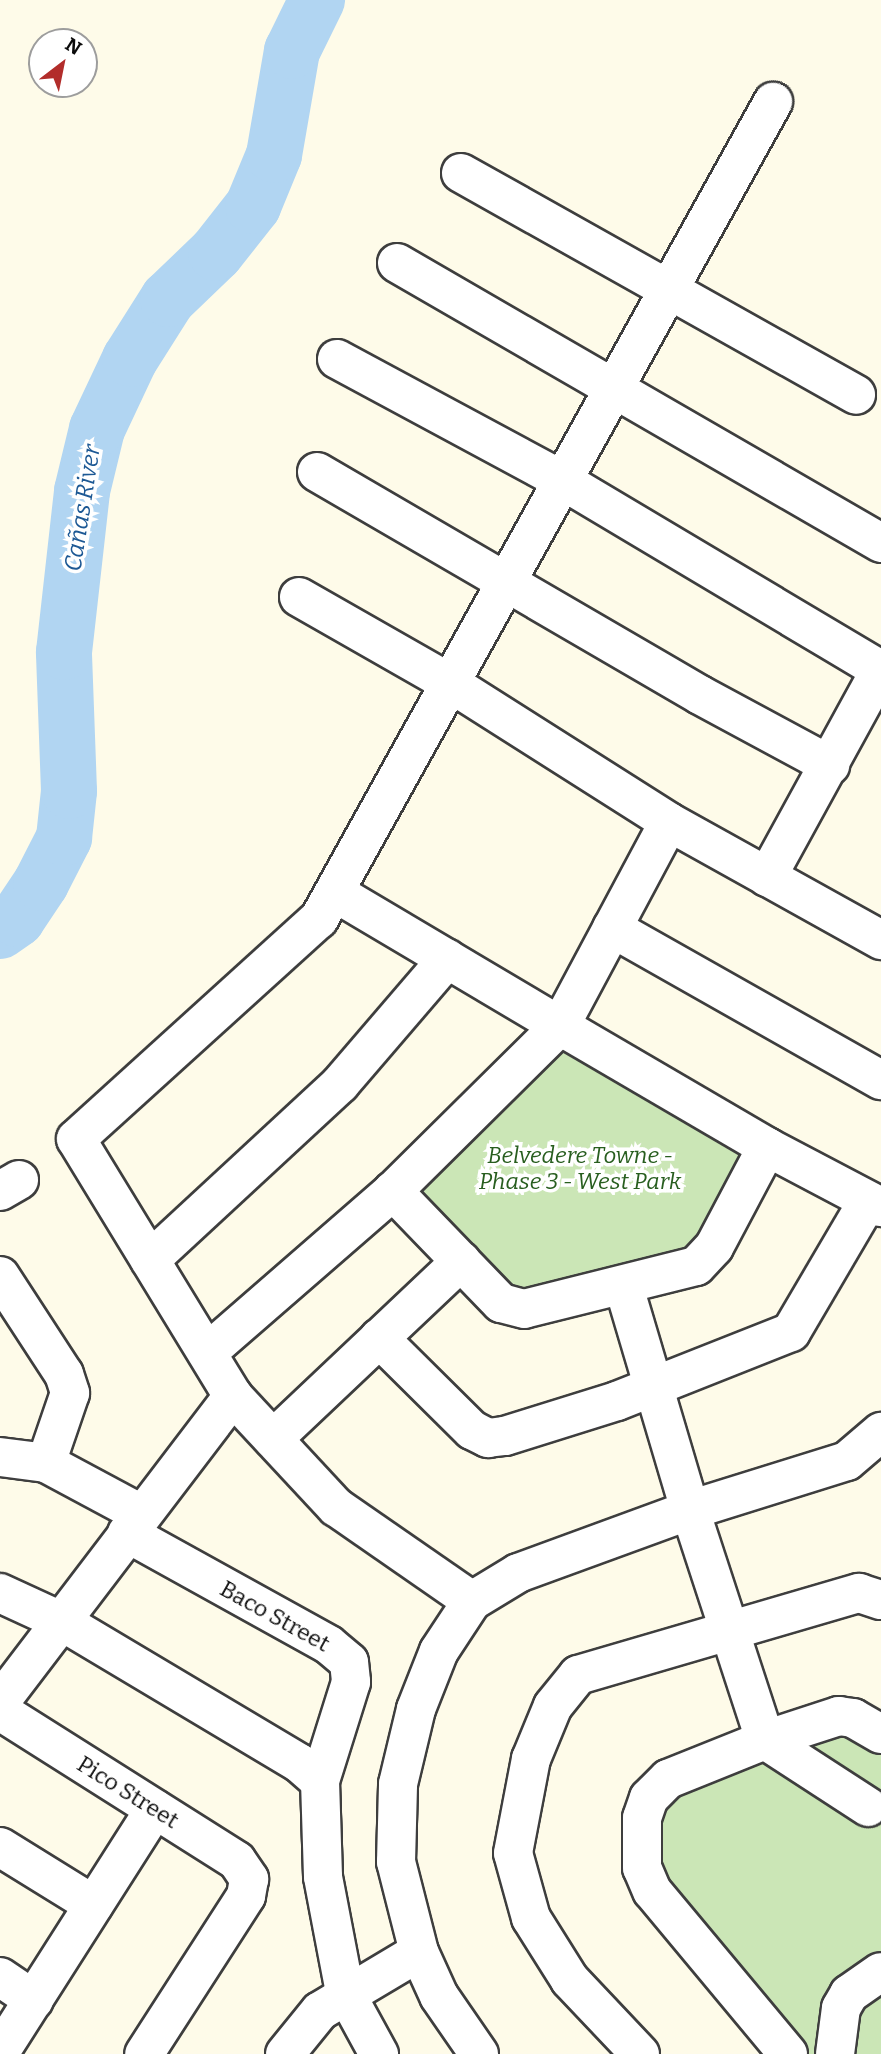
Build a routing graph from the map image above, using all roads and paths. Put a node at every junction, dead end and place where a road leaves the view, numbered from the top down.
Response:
1 (773, 103) dead end
2 (461, 173) dead end
3 (397, 263) dead end
4 (671, 289) junction
5 (337, 359) dead end
6 (615, 390) junction
7 (856, 395) dead end
8 (317, 472) dead end
9 (565, 482) junction
10 (881, 543) edge
11 (508, 585) junction
12 (299, 597) dead end
13 (881, 669) edge
14 (450, 683) junction
15 (830, 765) junction
16 (668, 822) junction
17 (768, 877) junction
18 (336, 892) junction
19 (612, 928) junction
20 (881, 940) edge
21 (447, 959) junction
22 (560, 1026) junction
23 (881, 1080) edge
24 (766, 1147) junction
25 (393, 1191) junction
26 (875, 1204) edge
27 (150, 1260) junction
28 (461, 1261) junction
29 (0, 1276) edge
30 (624, 1287) junction
31 (379, 1338) junction
32 (209, 1351) junction
33 (653, 1386) junction
34 (233, 1396) junction
35 (881, 1432) edge
36 (272, 1439) junction
37 (0, 1457) edge
38 (46, 1463) junction
39 (690, 1510) junction
40 (134, 1523) junction
41 (0, 1593) edge
42 (881, 1600) edge
43 (472, 1601) junction
44 (61, 1621) junction
45 (731, 1627) junction
46 (0, 1702) edge
47 (0, 1712) edge
48 (881, 1734) edge
49 (765, 1740) junction
50 (320, 1781) junction
51 (868, 1807) dead end
52 (155, 1809) junction
53 (0, 1847) edge
54 (94, 1905) junction
55 (419, 1952) junction
56 (880, 1972) edge
57 (0, 1977) edge
58 (345, 1992) junction
59 (34, 2000) junction
60 (0, 2052) edge
61 (144, 2054) edge
62 (285, 2054) edge
63 (379, 2054) edge
64 (479, 2054) edge
65 (640, 2054) edge
66 (788, 2054) edge
67 (835, 2054) edge

1 - 4 street
2 - 4 street
3 - 6 street
4 - 6 street
4 - 7 street
5 - 9 street
6 - 9 street
6 - 10 street
8 - 11 street
9 - 11 street
9 - 13 street
11 - 14 street
11 - 15 street
12 - 14 street
13 - 15 street
14 - 16 street
14 - 18 street
15 - 17 street
16 - 17 street
16 - 19 street
17 - 20 street
18 - 21 street
18 - 27 street
19 - 22 street
19 - 23 street
21 - 22 street
21 - 27 street
22 - 24 street
22 - 25 street
24 - 26 street
24 - 30 street
25 - 28 street
25 - 32 street
26 - 33 street
27 - 32 street
28 - 30 street
28 - 31 street
29 - 38 street
30 - 33 street
31 - 33 street
31 - 36 street
32 - 34 street
33 - 39 street
34 - 36 street
34 - 40 street
35 - 39 street
36 - 43 street
37 - 38 street
38 - 40 street
39 - 43 street
39 - 45 street
40 - 44 street
40 - 50 street, Baco Street
41 - 44 street
42 - 45 street
43 - 55 street
44 - 46 street
44 - 50 street
45 - 49 street
45 - 65 street
47 - 52 street, Pico Street
48 - 49 street
49 - 51 street
49 - 66 street
50 - 58 street
52 - 54 street
52 - 61 street, Pico Street
53 - 54 street
54 - 59 street
55 - 58 street
55 - 64 street
56 - 67 street
57 - 59 street
58 - 62 street
58 - 63 street
59 - 60 street

